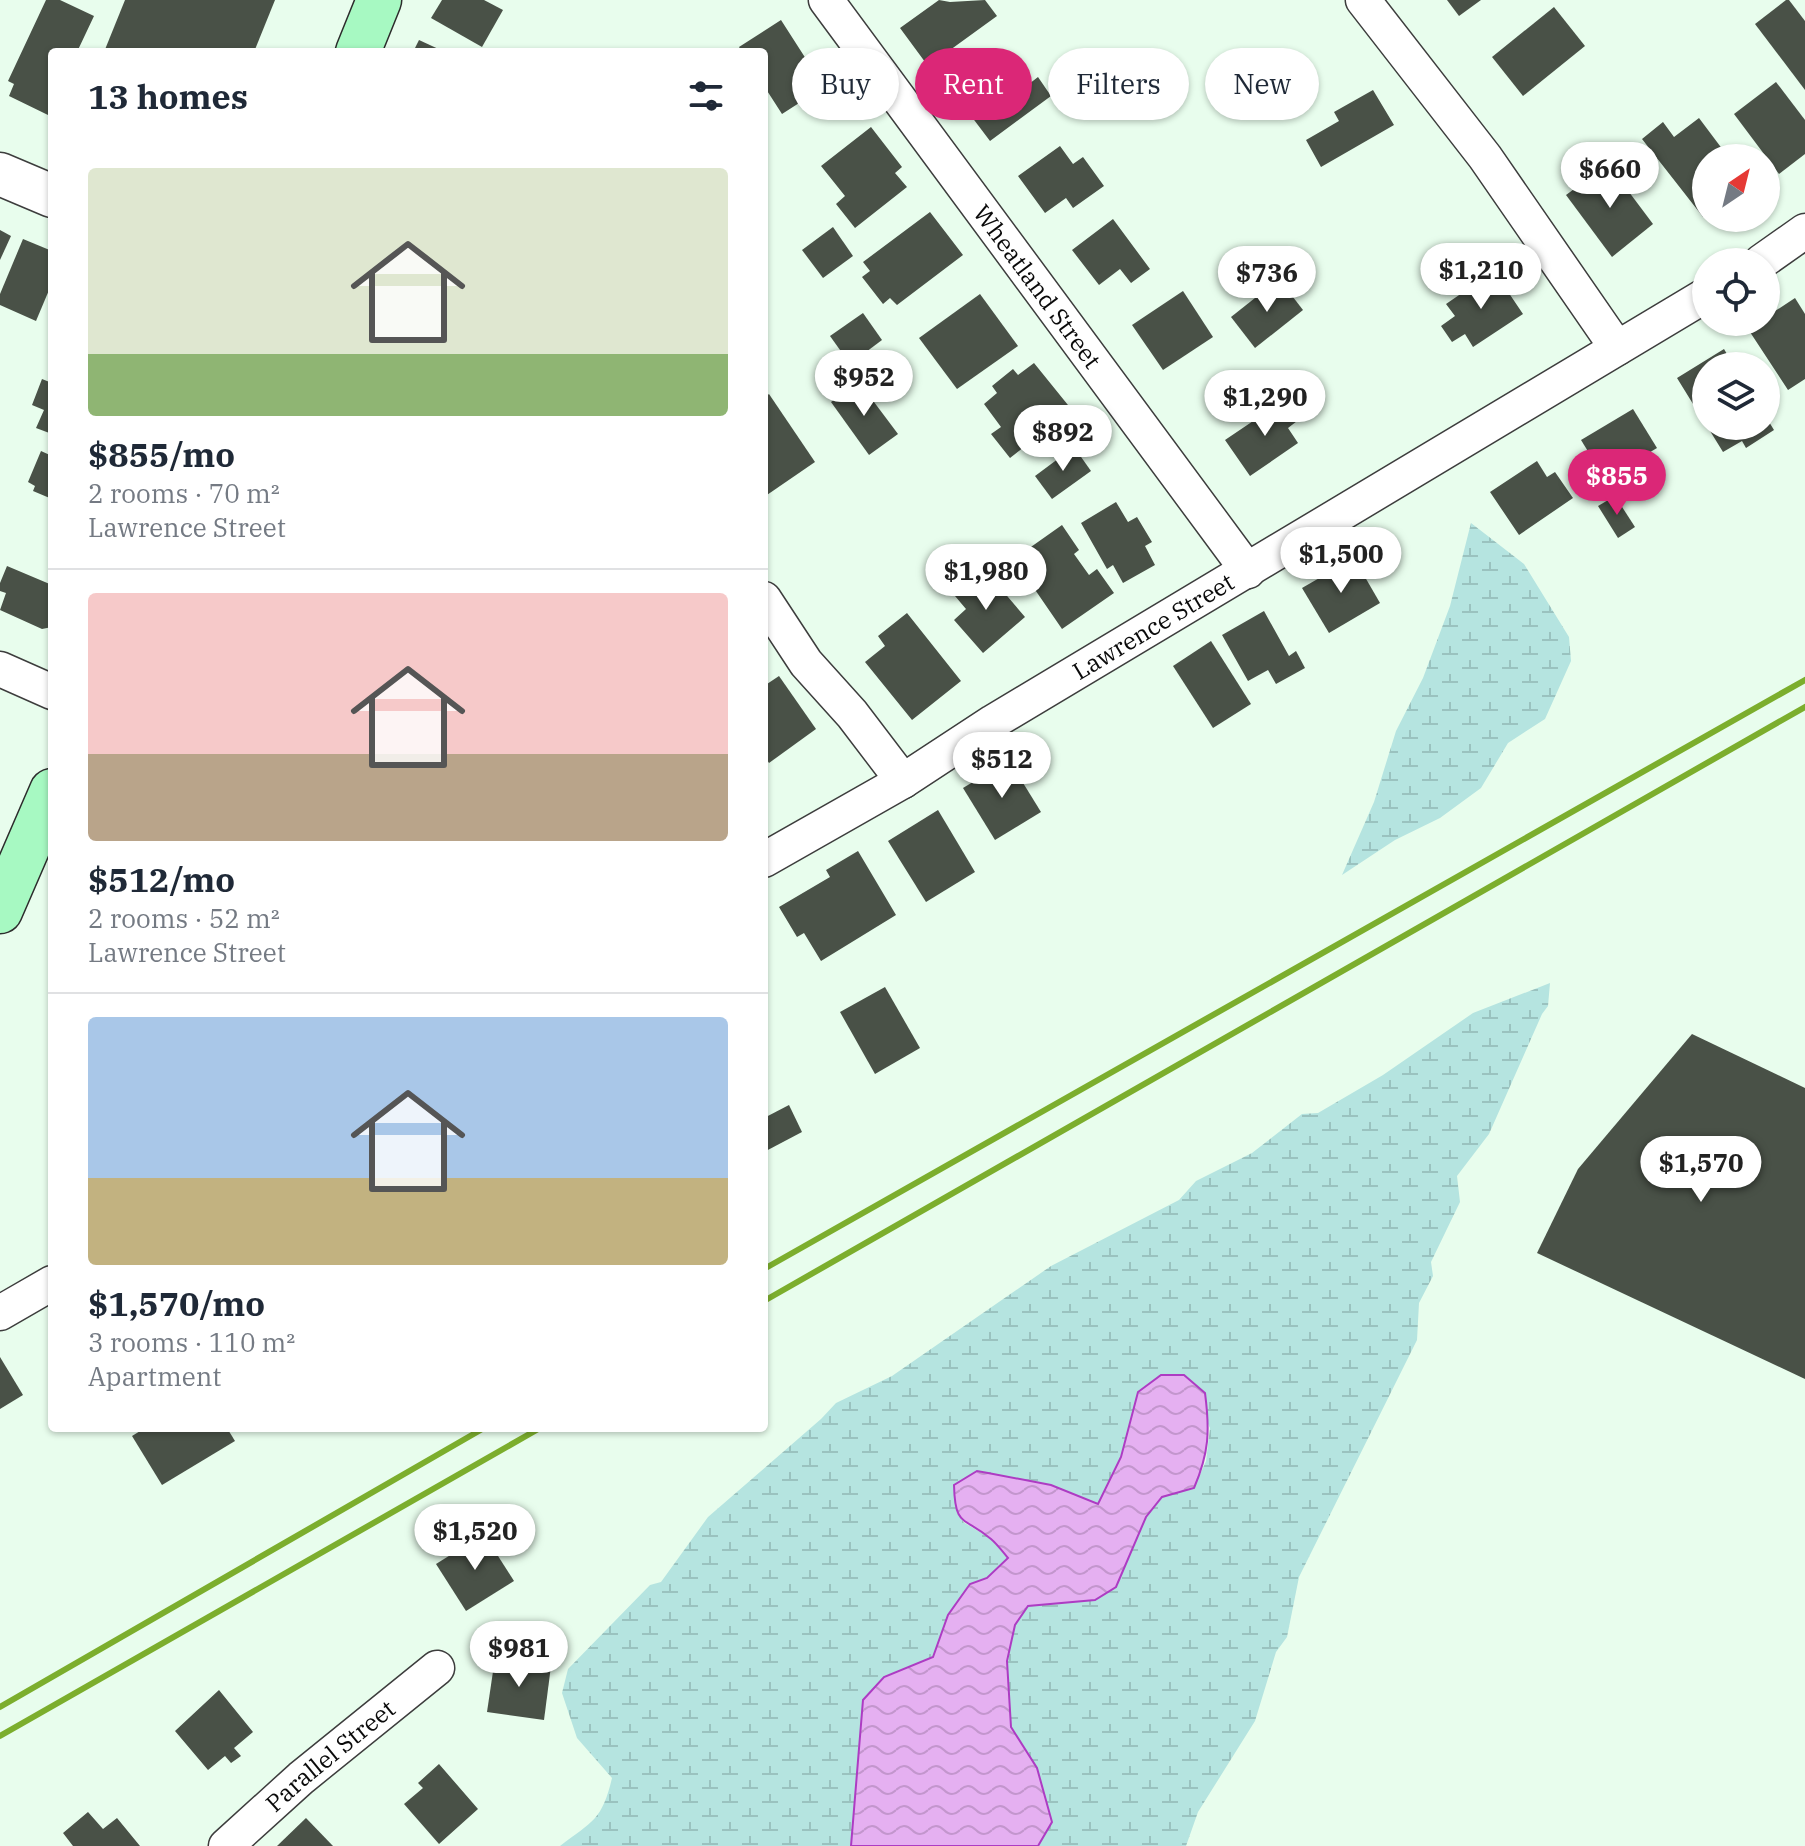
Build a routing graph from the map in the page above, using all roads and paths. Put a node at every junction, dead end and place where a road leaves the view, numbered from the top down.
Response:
1 (379, 0) edge
2 (826, 0) edge
3 (1363, 0) edge
4 (360, 48) edge
5 (0, 174) edge
6 (48, 194) edge
7 (1805, 231) edge
8 (1780, 249) edge
9 (1692, 303) edge
10 (1617, 348) junction
11 (1248, 571) junction
12 (768, 605) edge
13 (0, 669) edge
14 (48, 690) edge
15 (903, 781) junction
16 (48, 800) edge
17 (768, 858) edge
18 (0, 911) edge
19 (48, 1285) edge
20 (0, 1313) edge
21 (437, 1668) dead end
22 (226, 1846) edge

1 - 4 main road
2 - 11 street, Wheatland Street
3 - 10 street
5 - 6 street
7 - 8 street
9 - 10 street, Lawrence Street
10 - 11 street, Lawrence Street
11 - 15 street, Lawrence Street
12 - 15 street
13 - 14 street
15 - 17 street, Lawrence Street
16 - 18 main road
19 - 20 street
21 - 22 street, Parallel Street

